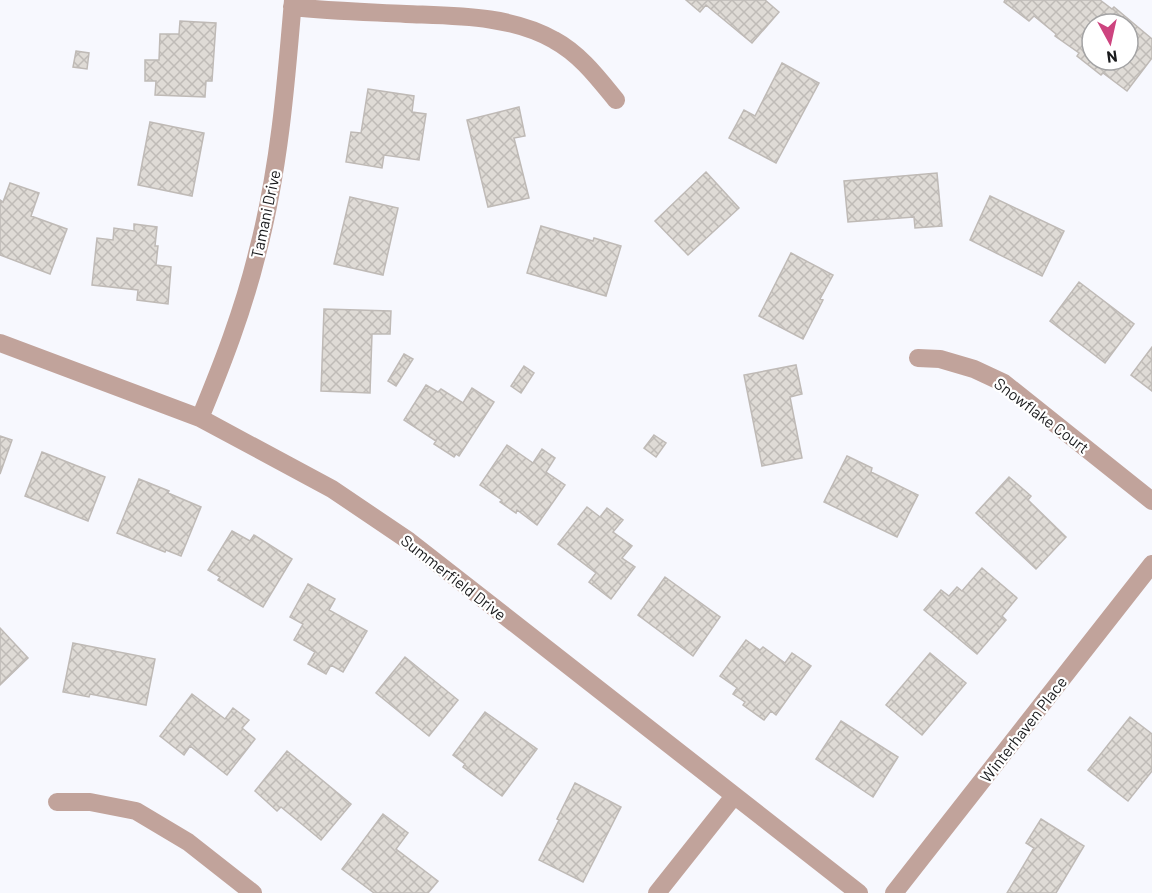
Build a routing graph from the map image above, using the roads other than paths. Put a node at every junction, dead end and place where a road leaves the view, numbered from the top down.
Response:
1 (292, 4) edge
2 (616, 100) dead end
3 (0, 343) edge
4 (918, 358) dead end
5 (200, 418) junction
6 (1152, 501) edge
7 (1152, 564) edge
8 (734, 796) junction
9 (57, 802) dead end
10 (253, 893) edge
11 (657, 893) edge
12 (860, 893) edge
13 (894, 893) edge

1 - 2 street
1 - 5 street, Tamani Drive
3 - 5 street, Summerfield Drive
4 - 6 street, Snowflake Court
5 - 8 street, Summerfield Drive
7 - 13 street, Winterhaven Place
8 - 11 street
8 - 12 street, Summerfield Drive
9 - 10 street

